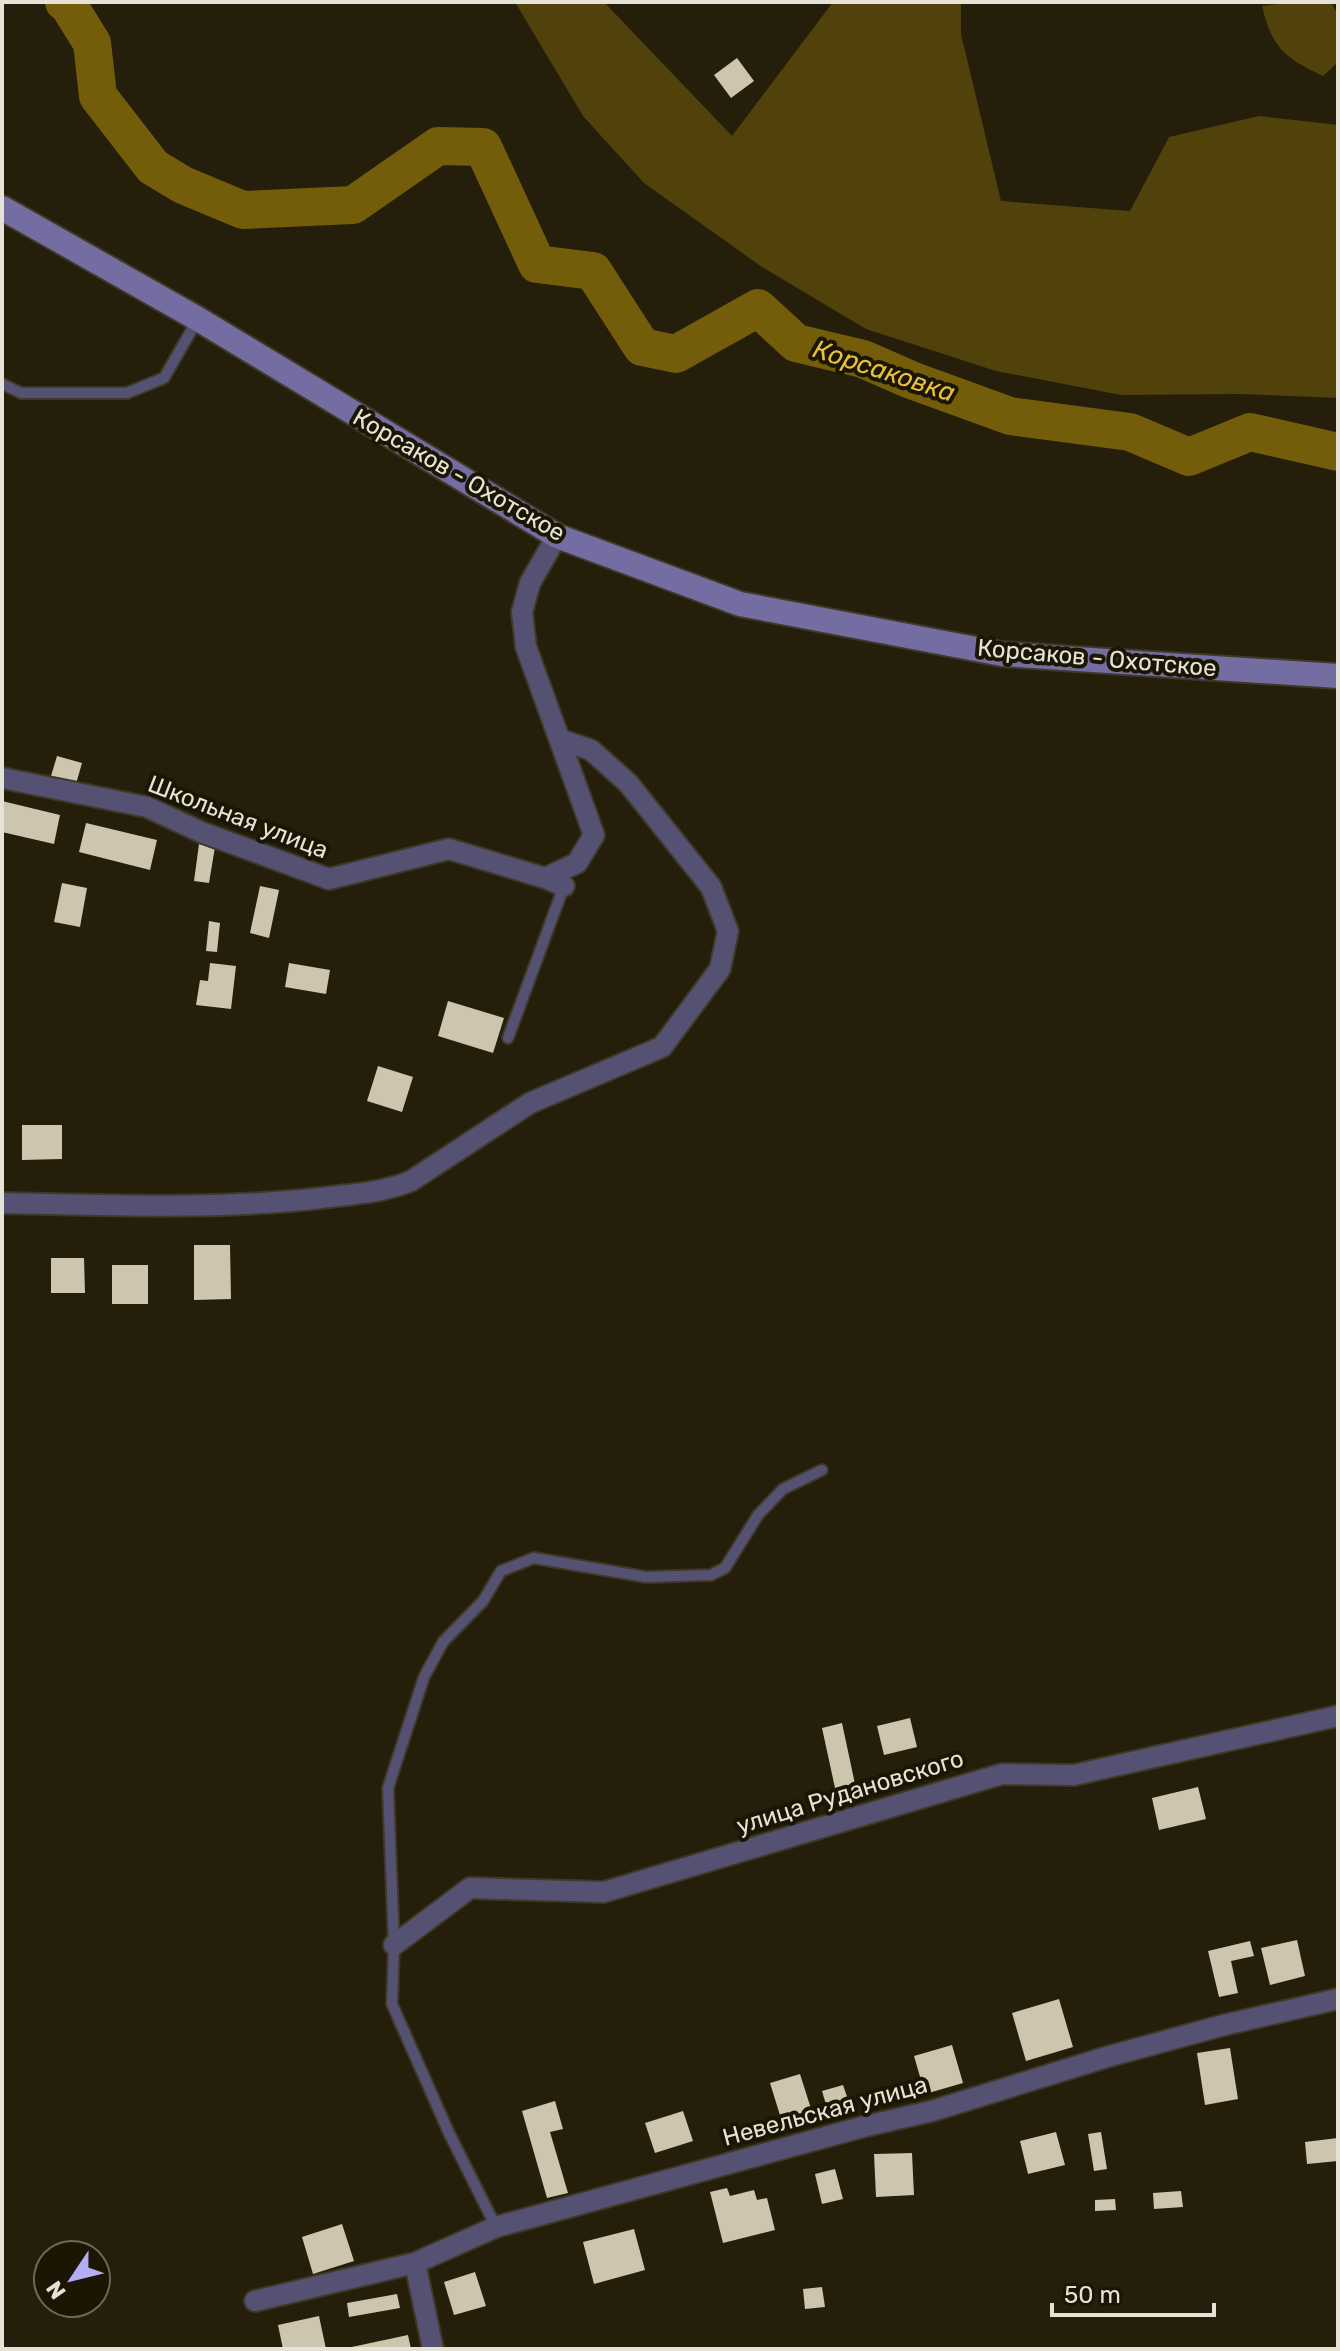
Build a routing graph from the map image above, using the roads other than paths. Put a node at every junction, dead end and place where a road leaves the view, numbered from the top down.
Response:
1 (2, 208) edge
2 (198, 319) junction
3 (2, 384) edge
4 (557, 536) junction
5 (1338, 676) edge
6 (562, 740) junction
7 (2, 778) edge
8 (555, 882) junction
9 (508, 1038) dead end
10 (2, 1203) edge
11 (822, 1470) dead end
12 (1338, 1716) edge
13 (394, 1945) junction
14 (1338, 1999) edge
15 (496, 2227) junction
16 (415, 2263) junction
17 (255, 2301) dead end
18 (433, 2349) edge

1 - 2 street, Корсаков - Охотское
2 - 3 lane
2 - 4 street, Корсаков - Охотское
4 - 5 street, Корсаков - Охотское
4 - 6 street
6 - 8 street
6 - 10 street
7 - 8 street, Школьная улица
8 - 9 lane
11 - 13 lane
12 - 13 street, улица Рудановского
13 - 15 lane
14 - 15 street, Невельская улица
15 - 16 street, Невельская улица
16 - 17 street, Невельская улица
16 - 18 street

